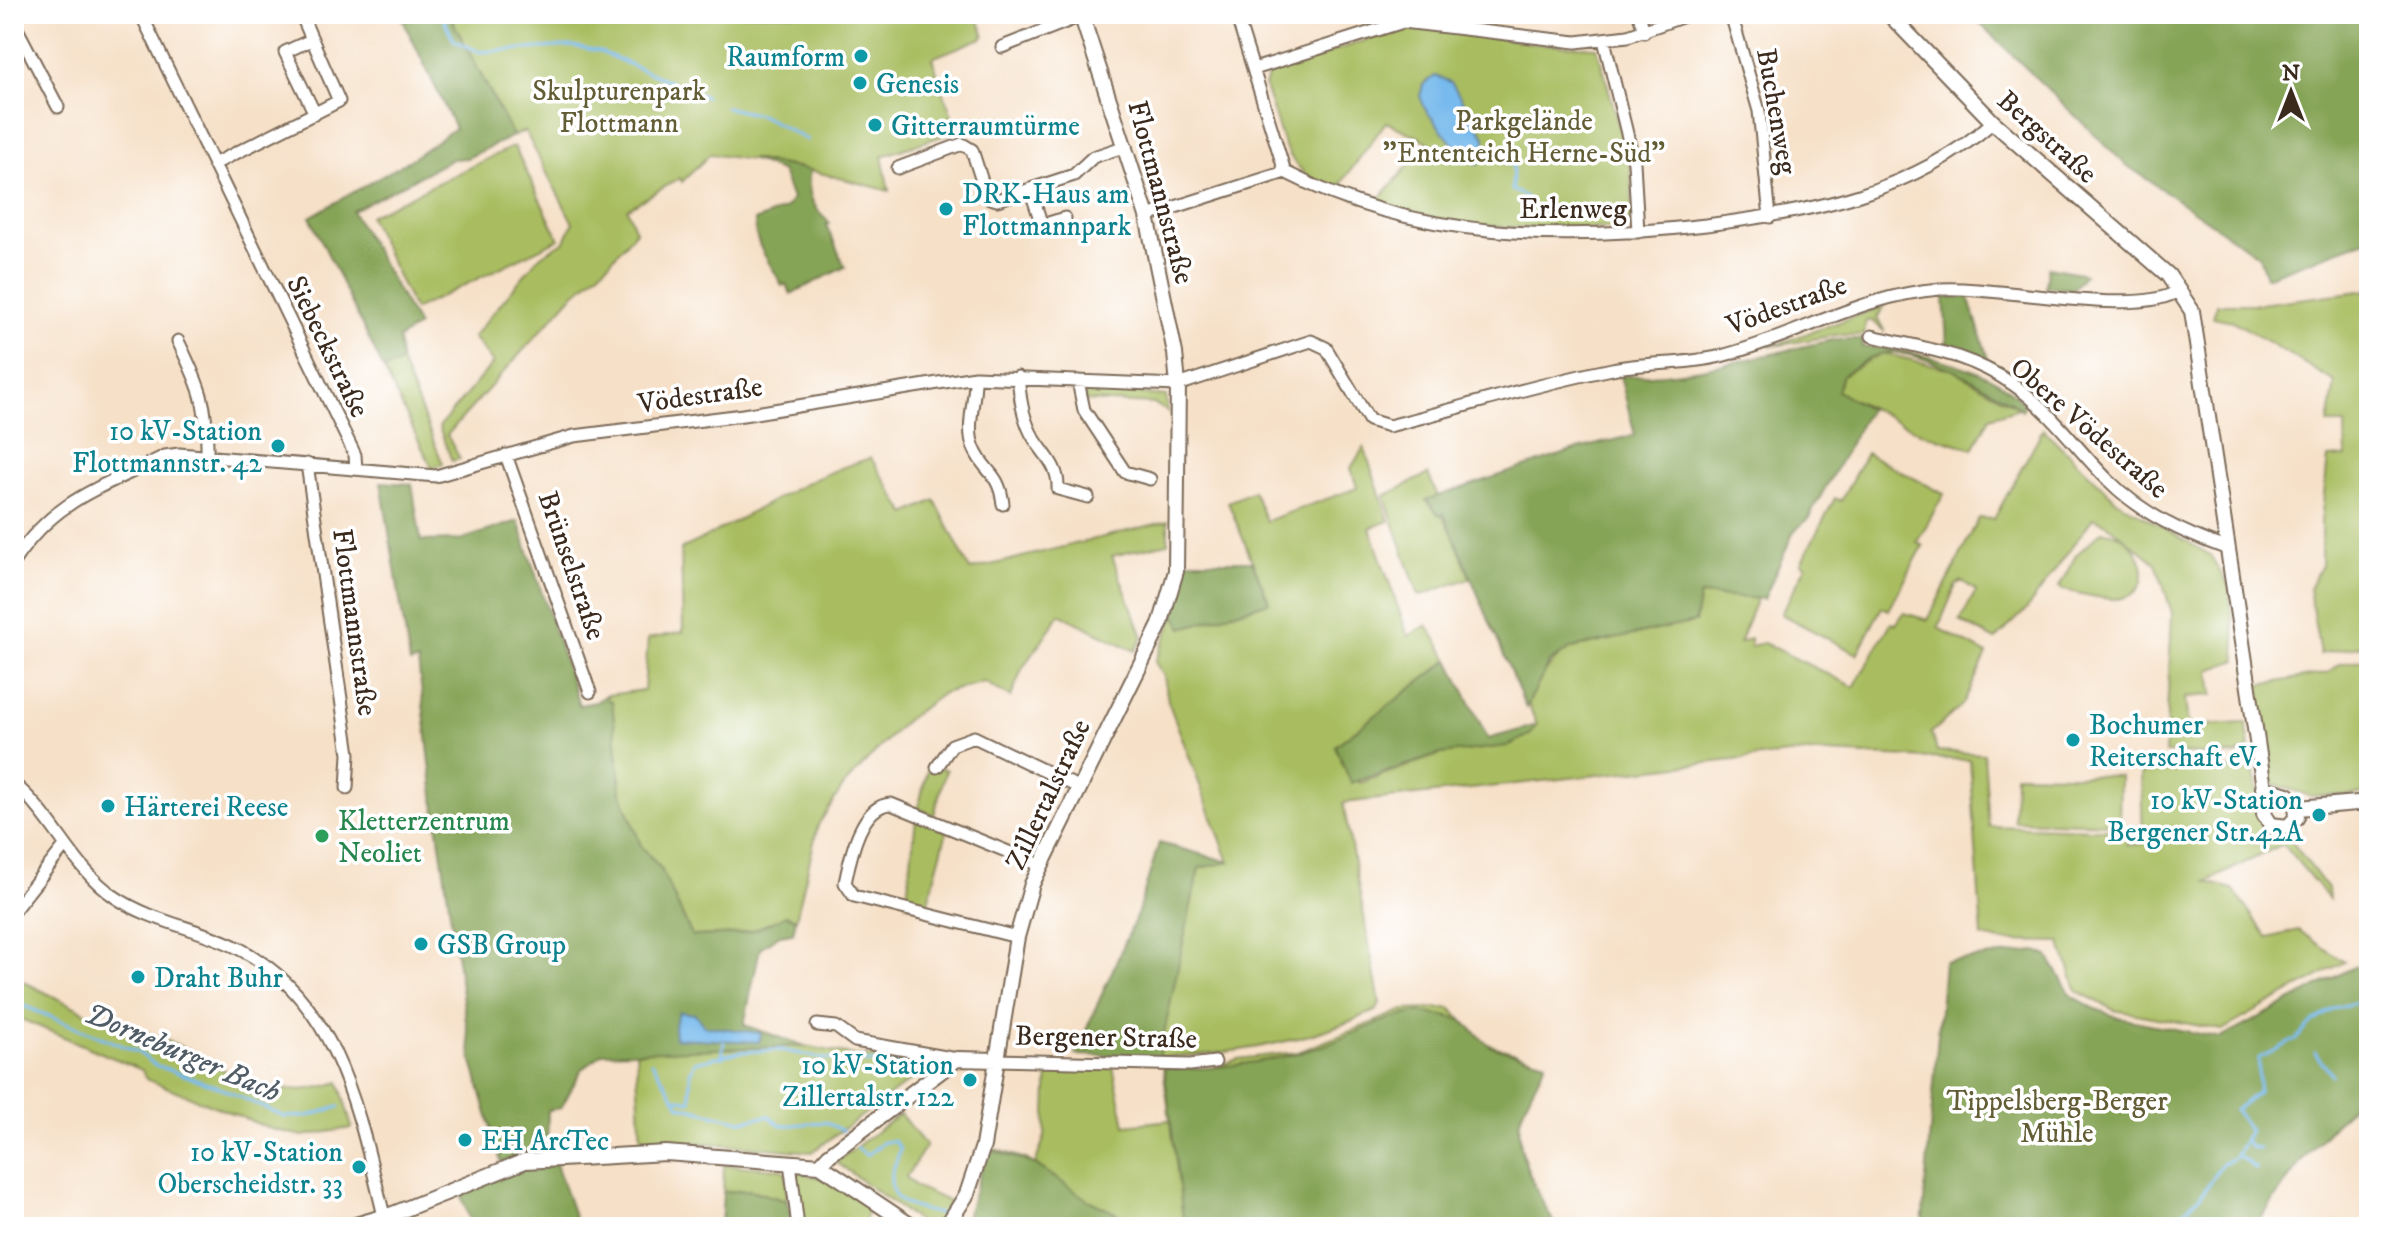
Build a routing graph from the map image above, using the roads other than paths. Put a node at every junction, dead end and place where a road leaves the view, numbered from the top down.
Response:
1 (141, 14) edge
2 (301, 14) edge
3 (1236, 14) edge
4 (1639, 14) edge
5 (1690, 14) edge
6 (1731, 14) edge
7 (1889, 14) edge
8 (1081, 15) edge
9 (1401, 18) edge
10 (14, 23) edge
11 (1644, 32) junction
12 (311, 40) junction
13 (1604, 40) junction
14 (1002, 47) dead end
15 (1254, 69) junction
16 (58, 107) dead end
17 (315, 114) junction
18 (1993, 122) junction
19 (1126, 146) junction
20 (214, 164) junction
21 (898, 168) dead end
22 (1285, 172) junction
23 (1030, 189) junction
24 (1147, 216) junction
25 (1770, 217) junction
26 (1065, 218) dead end
27 (1638, 232) junction
28 (2179, 290) junction
29 (1872, 336) dead end
30 (178, 341) dead end
31 (975, 377) junction
32 (1018, 377) junction
33 (1078, 381) junction
34 (1178, 385) junction
35 (506, 455) junction
36 (207, 456) junction
37 (307, 464) junction
38 (356, 469) junction
39 (1150, 479) dead end
40 (1088, 497) dead end
41 (1003, 504) dead end
42 (2228, 549) junction
43 (14, 561) edge
44 (590, 692) dead end
45 (937, 767) dead end
46 (14, 784) edge
47 (1078, 787) junction
48 (347, 788) dead end
49 (2268, 794) junction
50 (2369, 802) edge
51 (2298, 808) junction
52 (64, 847) junction
53 (1040, 865) junction
54 (14, 910) edge
55 (1017, 937) junction
56 (817, 1025) dead end
57 (957, 1059) junction
58 (997, 1060) junction
59 (1215, 1062) dead end
60 (790, 1162) junction
61 (820, 1165) junction
62 (384, 1216) junction
63 (349, 1227) edge
64 (798, 1227) edge
65 (913, 1227) edge
66 (946, 1227) edge

1 - 20 street, Siebeckstraße
2 - 12 street
3 - 15 street
4 - 11 street
5 - 11 street
6 - 25 street, Buchenweg
7 - 18 street, Bergstraße
8 - 14 street, Flottmannstraße
8 - 19 street, Flottmannstraße
9 - 13 street
9 - 15 street
10 - 16 street
11 - 13 street
12 - 17 street
12 - 17 street
13 - 27 street
15 - 22 street
17 - 20 street
18 - 25 street, Erlenweg
18 - 28 street, Bergstraße
19 - 23 street
19 - 24 street, Flottmannstraße
20 - 38 street, Siebeckstraße
21 - 23 street
22 - 24 street
22 - 27 street, Erlenweg
23 - 26 street
24 - 34 street, Flottmannstraße
25 - 27 street, Erlenweg
28 - 34 street, Vödestraße
28 - 42 street
29 - 42 street, Obere Vödestraße
30 - 36 street
31 - 32 street, Vödestraße
31 - 35 street, Vödestraße
31 - 41 street
32 - 33 street, Vödestraße
32 - 40 street
33 - 34 street, Vödestraße
33 - 39 street
34 - 47 street, Zillertalstraße
35 - 38 street, Vödestraße
35 - 44 street, Brünselstraße
36 - 37 street
36 - 43 street
37 - 38 street
37 - 48 street, Flottmannstraße
42 - 49 street
45 - 47 street
46 - 52 street
47 - 53 street, Zillertalstraße
49 - 51 street
49 - 51 street
50 - 51 street
52 - 54 street
52 - 62 street
53 - 55 street, Zillertalstraße
53 - 55 street
55 - 58 street, Zillertalstraße
56 - 57 street
57 - 58 street
57 - 61 street
58 - 59 street, Bergener Straße
58 - 66 street, Zillertalstraße
60 - 61 street
60 - 62 street
60 - 64 street
61 - 65 street
62 - 63 street

